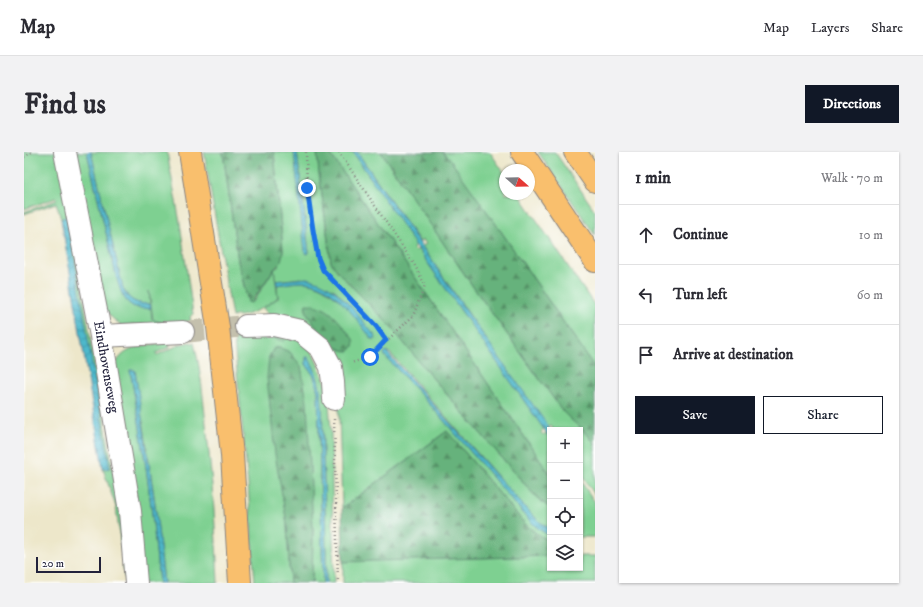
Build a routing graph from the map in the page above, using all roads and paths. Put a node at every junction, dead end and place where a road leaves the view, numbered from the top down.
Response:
1 (32, 152) edge
2 (65, 152) edge
3 (190, 152) edge
4 (306, 152) edge
5 (339, 152) edge
6 (522, 152) edge
7 (575, 152) edge
8 (24, 157) edge
9 (595, 181) edge
10 (595, 261) edge
11 (246, 326) tunnel mouth
12 (183, 332) tunnel mouth
13 (101, 336) junction
14 (386, 340) junction
15 (331, 367) junction
16 (334, 399) joint
17 (136, 583) edge
18 (240, 583) edge
19 (338, 583) edge

1 - 8 path
2 - 13 street, Eindhovenseweg
3 - 18 highway
4 - 14 path
5 - 14 path
6 - 10 highway
7 - 9 highway
11 - 15 street
12 - 13 street
13 - 17 street, Eindhovenseweg
14 - 15 path
15 - 16 street
16 - 19 path

